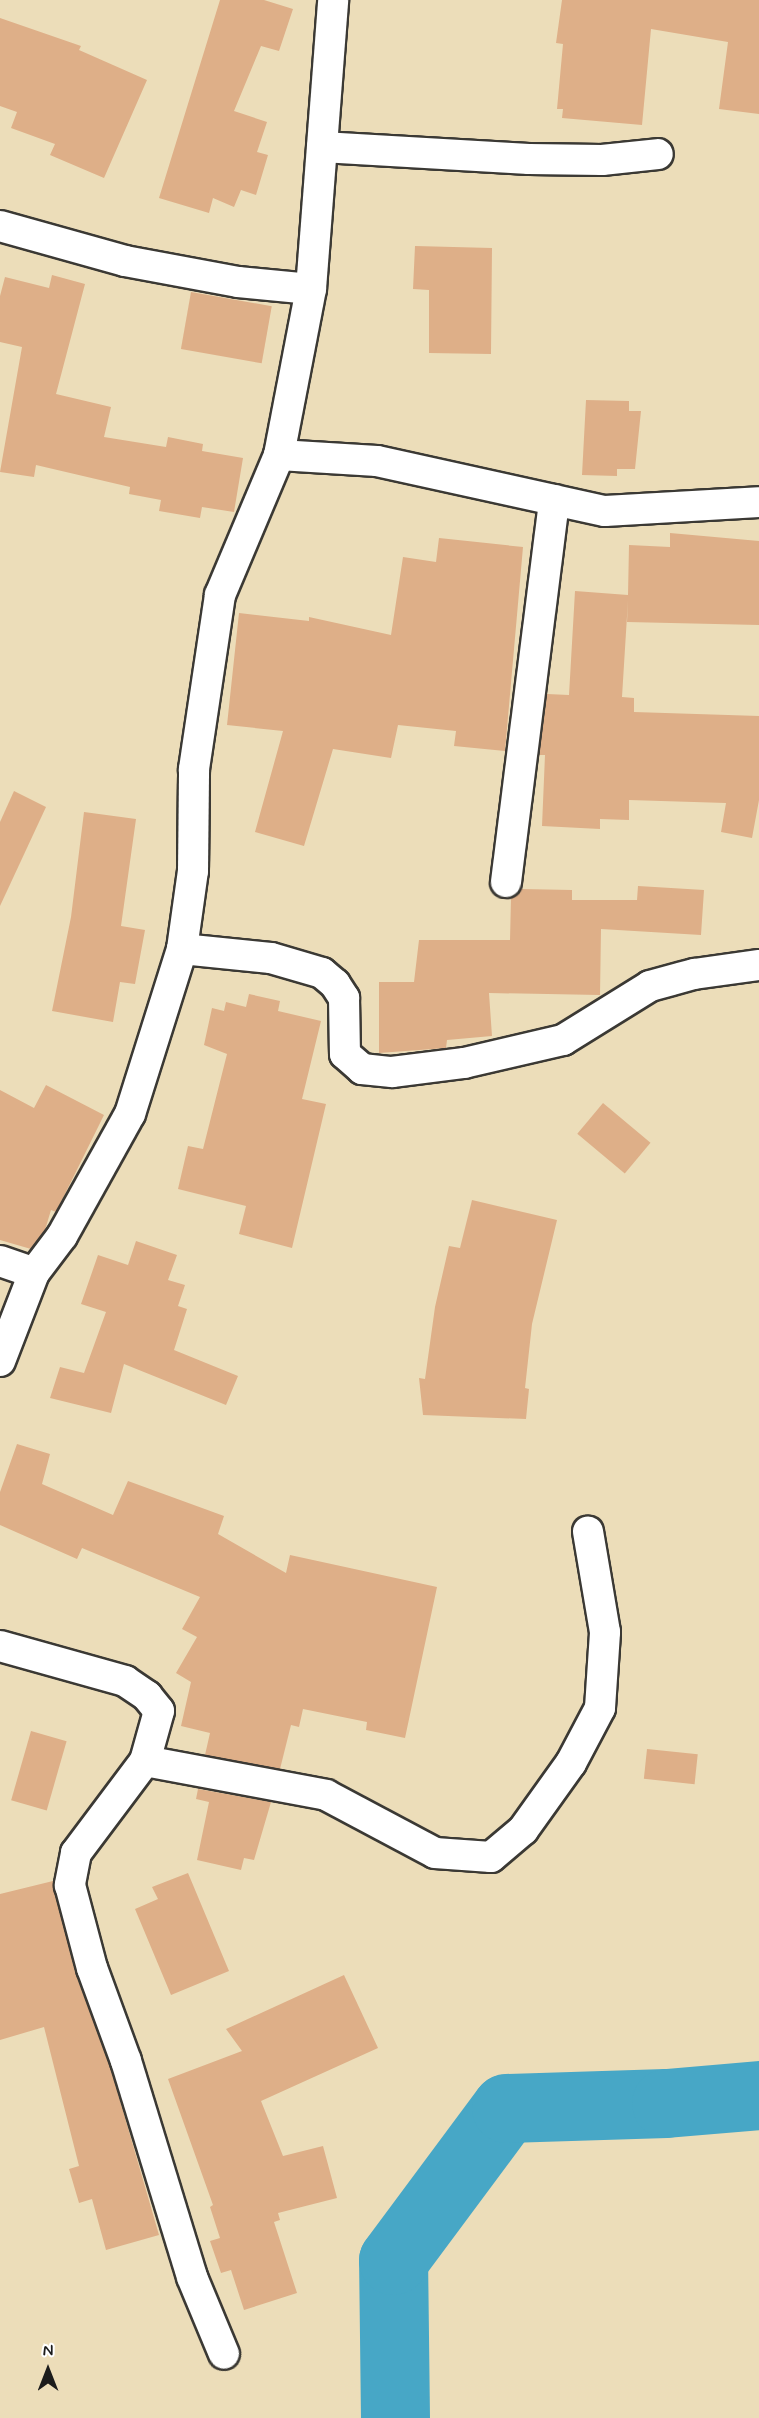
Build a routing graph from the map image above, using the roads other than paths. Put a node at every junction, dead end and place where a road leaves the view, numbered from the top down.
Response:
1 (333, 0) edge
2 (322, 147) junction
3 (658, 154) dead end
4 (0, 226) edge
5 (311, 289) junction
6 (279, 455) junction
7 (554, 500) junction
8 (759, 502) edge
9 (506, 882) dead end
10 (182, 949) junction
11 (759, 965) edge
12 (0, 1261) edge
13 (34, 1273) junction
14 (0, 1361) edge
15 (588, 1531) dead end
16 (0, 1646) edge
17 (145, 1761) junction
18 (224, 2354) dead end

1 - 2 street
2 - 3 street
2 - 5 street
4 - 5 street
5 - 6 street
6 - 7 street
6 - 10 street
7 - 8 street
7 - 9 street
10 - 11 street
10 - 13 street
12 - 13 street
13 - 14 street
15 - 17 street
16 - 17 street
17 - 18 street

